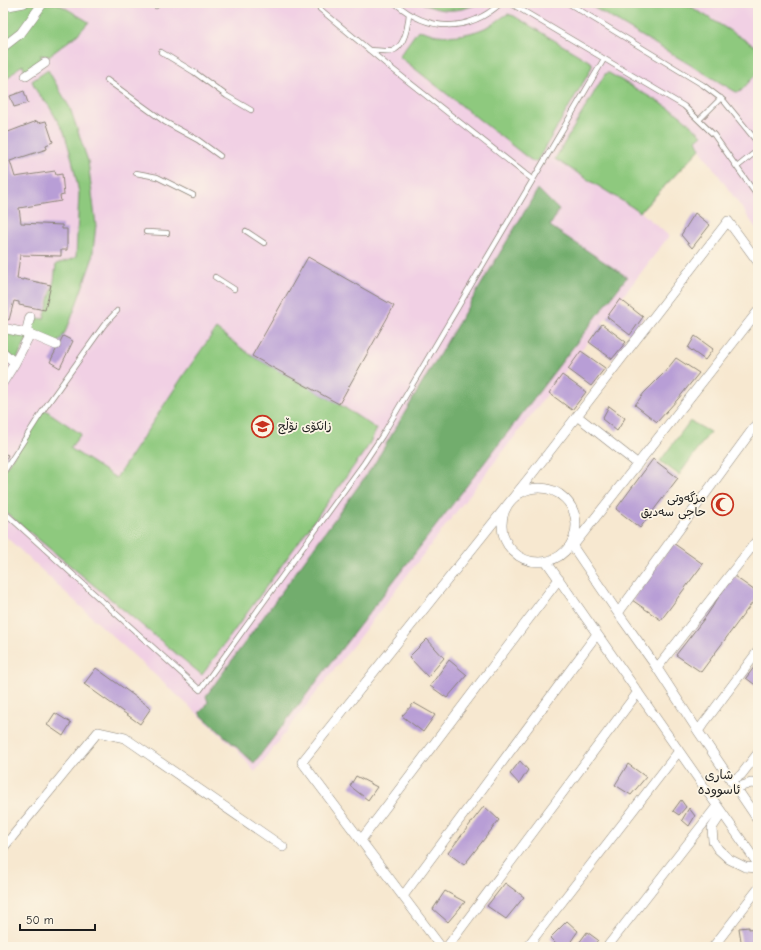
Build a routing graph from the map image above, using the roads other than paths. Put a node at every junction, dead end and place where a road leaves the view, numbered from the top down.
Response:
1 (24, 3) edge
2 (43, 3) edge
3 (395, 3) edge
4 (501, 3) edge
5 (510, 3) edge
6 (568, 3) edge
7 (3, 7) edge
8 (320, 9) dead end
9 (409, 14) junction
10 (3, 47) edge
11 (369, 50) junction
12 (161, 52) dead end
13 (604, 59) junction
14 (45, 63) dead end
15 (26, 76) dead end
16 (107, 80) dead end
17 (721, 98) junction
18 (251, 110) dead end
19 (699, 120) junction
20 (758, 143) edge
21 (758, 150) edge
22 (220, 156) dead end
23 (737, 167) junction
24 (136, 173) dead end
25 (533, 180) junction
26 (194, 195) dead end
27 (758, 197) edge
28 (246, 231) dead end
29 (146, 232) dead end
30 (167, 233) dead end
31 (264, 243) dead end
32 (758, 262) edge
33 (215, 277) dead end
34 (234, 289) dead end
35 (117, 311) dead end
36 (758, 311) edge
37 (30, 317) dead end
38 (3, 328) edge
39 (28, 333) junction
40 (56, 345) dead end
41 (3, 352) edge
42 (3, 364) edge
43 (13, 366) junction
44 (3, 382) edge
45 (577, 416) junction
46 (758, 422) edge
47 (638, 464) junction
48 (3, 473) edge
49 (512, 498) junction
50 (3, 511) edge
51 (758, 539) edge
52 (572, 545) junction
53 (546, 561) junction
54 (559, 579) junction
55 (618, 613) junction
56 (597, 634) junction
57 (758, 651) edge
58 (656, 668) junction
59 (638, 692) junction
60 (698, 731) junction
61 (679, 751) junction
62 (758, 753) edge
63 (734, 784) junction
64 (758, 784) edge
65 (719, 809) junction
66 (758, 820) edge
67 (361, 840) junction
68 (283, 847) dead end
69 (3, 848) edge
70 (758, 864) edge
71 (758, 868) edge
72 (758, 888) edge
73 (402, 896) junction
74 (441, 947) edge
75 (447, 947) edge
76 (527, 947) edge
77 (607, 947) edge
78 (713, 947) edge

1 - 7 street
2 - 10 street
3 - 9 lane
4 - 9 lane
5 - 13 lane
6 - 17 lane
8 - 11 lane
9 - 11 lane
11 - 25 lane
12 - 18 lane
13 - 19 lane
13 - 25 lane
14 - 15 street
16 - 22 lane
17 - 19 lane
17 - 20 lane
19 - 23 lane
21 - 23 lane
23 - 27 lane
24 - 26 lane
25 - 50 lane
28 - 31 lane
29 - 30 lane
32 - 45 street
33 - 34 lane
35 - 48 lane
36 - 47 street
37 - 39 street
38 - 39 street
39 - 40 street
39 - 43 street
41 - 43 street
42 - 43 street
43 - 44 street
45 - 47 street
45 - 49 street
46 - 55 street
47 - 52 street
49 - 52 street
49 - 53 street
49 - 67 street
51 - 58 street
52 - 53 street
52 - 55 street
53 - 54 street
54 - 56 street
54 - 67 street
55 - 58 street
56 - 59 street
56 - 73 street
57 - 60 street
58 - 60 street
59 - 61 street
59 - 75 street
60 - 63 street
61 - 65 street
61 - 76 street
62 - 63 street
63 - 64 street
63 - 66 street
65 - 70 street
65 - 71 street
65 - 77 street
67 - 73 street
68 - 69 street
72 - 78 street
73 - 74 street

